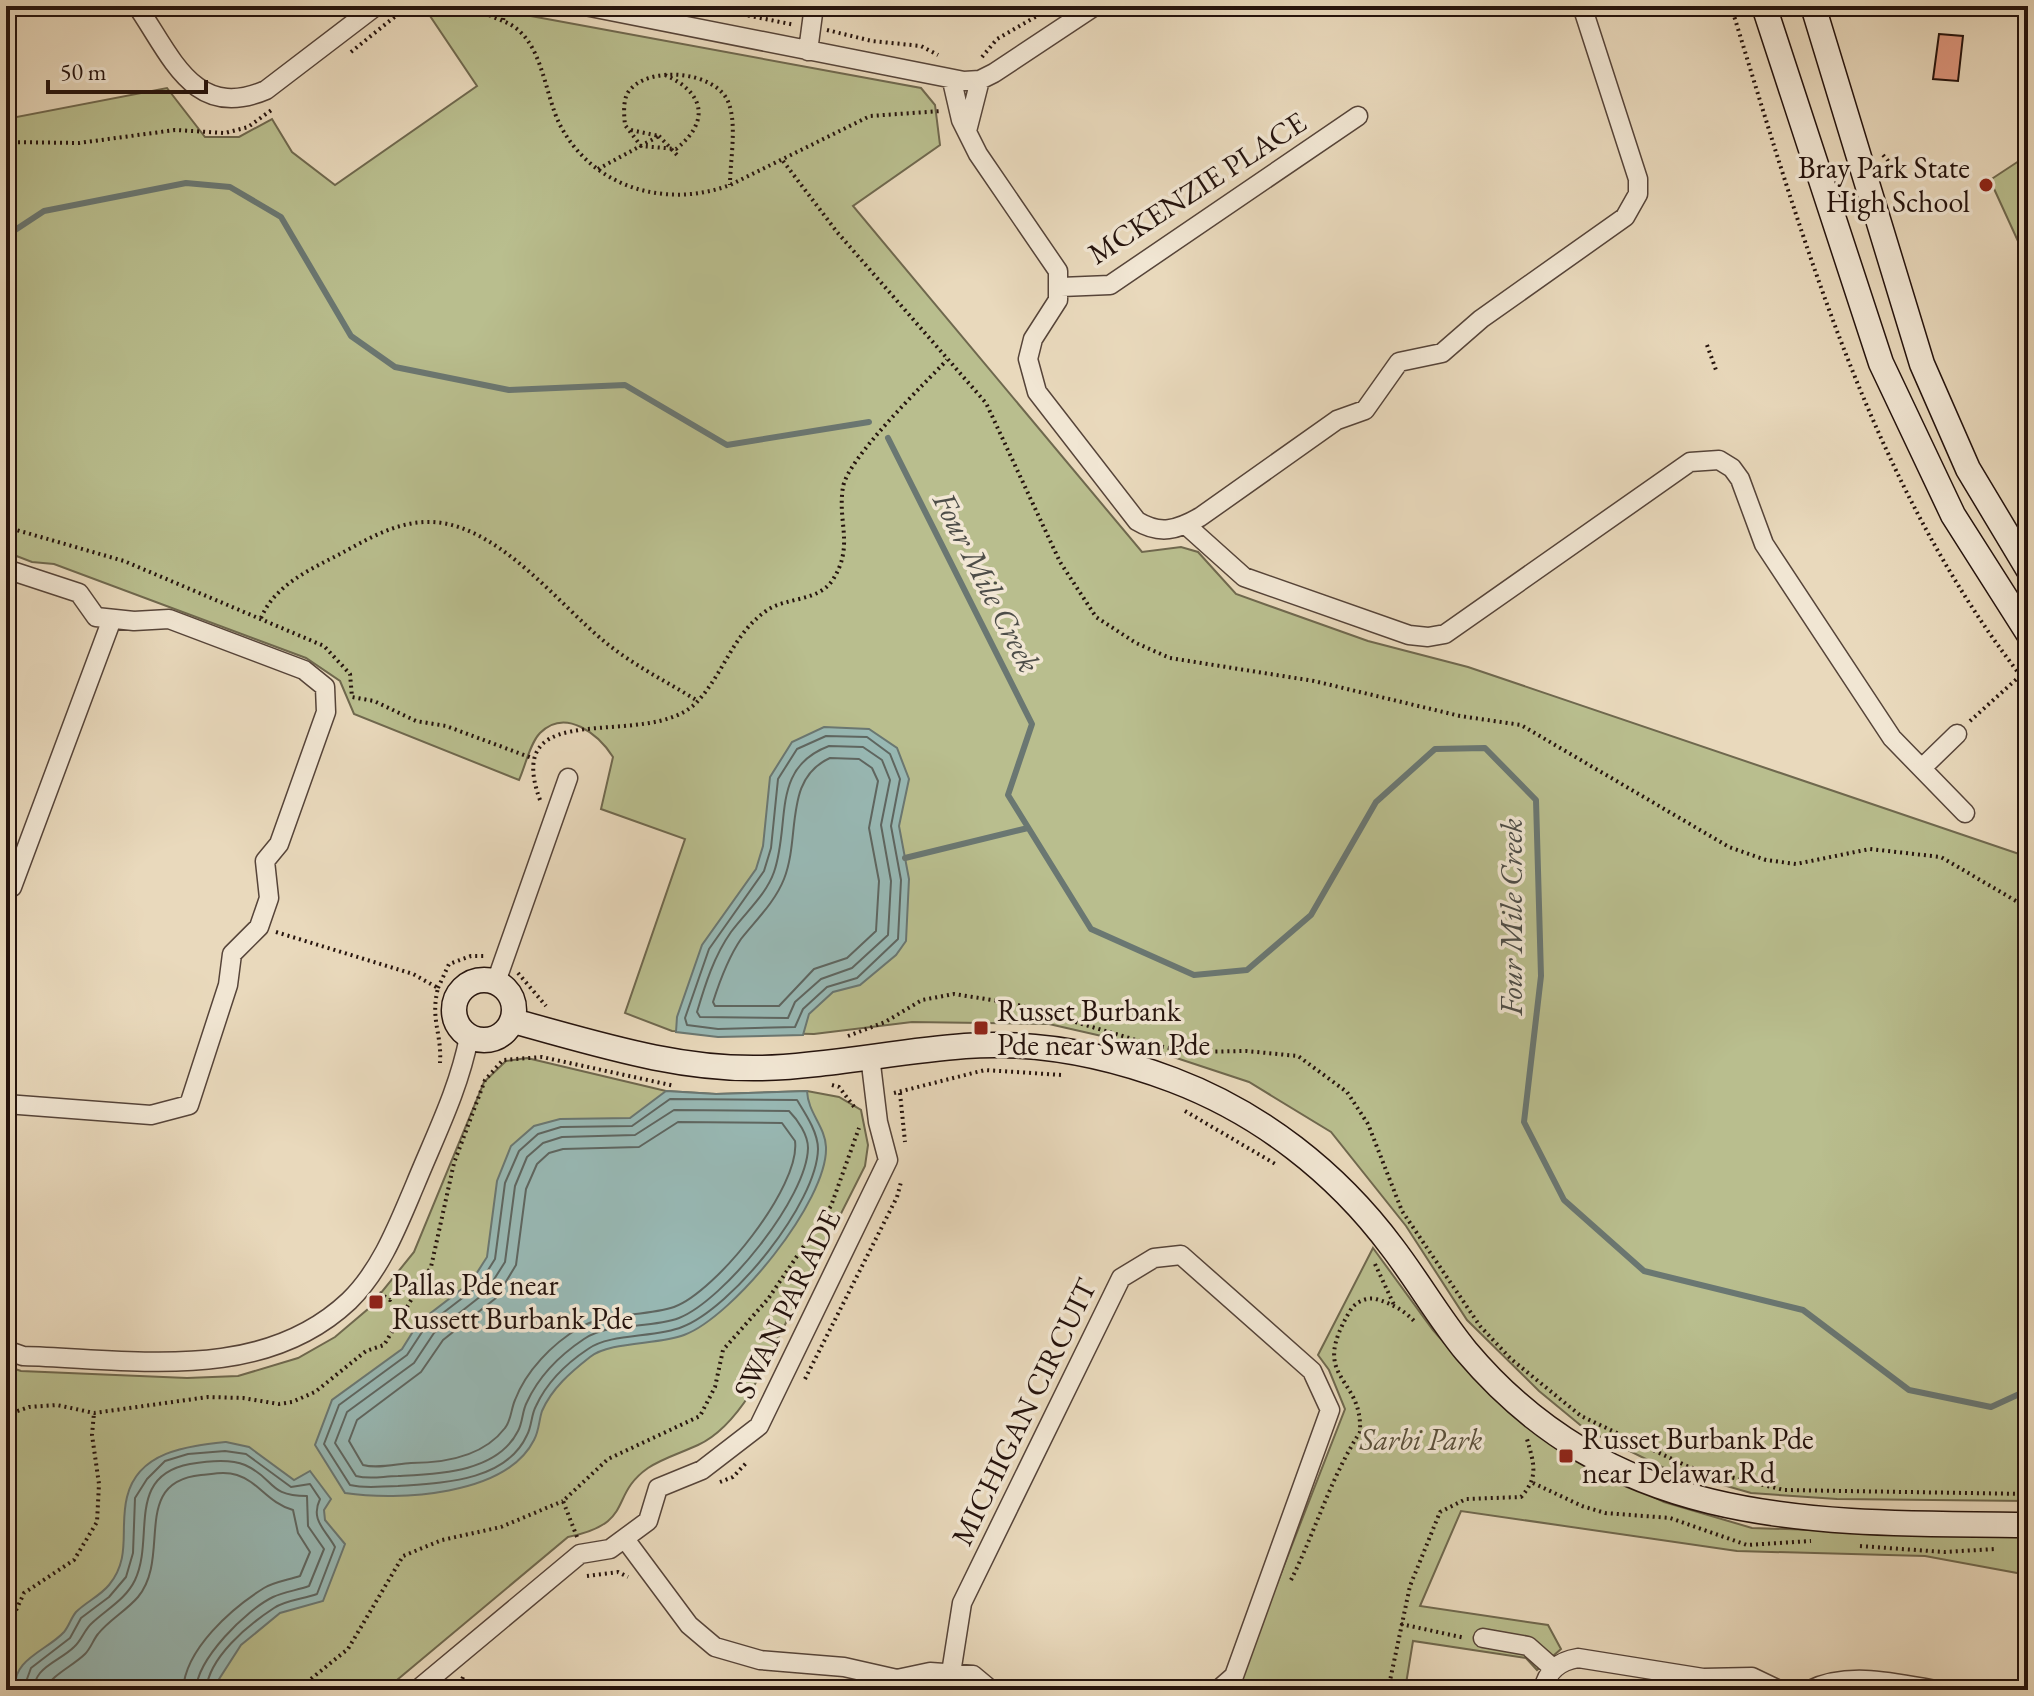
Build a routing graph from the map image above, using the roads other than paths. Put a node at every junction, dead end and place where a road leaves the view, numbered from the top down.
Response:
1 (137, 6) edge
2 (376, 6) edge
3 (585, 6) edge
4 (814, 6) edge
5 (1095, 6) edge
6 (1582, 6) edge
7 (1764, 6) edge
8 (1813, 6) edge
9 (808, 51) junction
10 (980, 80) junction
11 (952, 81) junction
12 (1358, 116) dead end
13 (967, 131) junction
14 (1061, 287) junction
15 (1206, 512) junction
16 (1186, 525) junction
17 (1220, 553) junction
18 (6, 569) edge
19 (2028, 569) edge
20 (112, 619) junction
21 (2028, 633) edge
22 (1957, 734) road end
23 (1923, 767) junction
24 (568, 778) dead end
25 (1965, 813) dead end
26 (6, 889) edge
27 (496, 966) junction
28 (513, 1021) junction
29 (469, 1037) junction
30 (870, 1056) junction
31 (6, 1104) edge
32 (6, 1350) edge
33 (2028, 1525) edge
34 (625, 1539) junction
35 (1483, 1638) road end
36 (1554, 1669) junction
37 (951, 1673) junction
38 (421, 1689) edge
39 (991, 1690) edge
40 (1218, 1690) edge
41 (1543, 1690) edge
42 (1779, 1690) edge
43 (1810, 1690) edge
44 (1936, 1690) edge

1 - 2 street
3 - 9 street
4 - 9 street
5 - 10 street
6 - 15 street
7 - 21 street
8 - 19 street
9 - 11 street
10 - 11 street
10 - 13 street
11 - 13 street
12 - 14 street, MCKENZIE PLACE
13 - 14 street
14 - 16 street
15 - 16 street
15 - 17 street
16 - 17 street
17 - 23 street
18 - 20 street
20 - 26 street
20 - 31 street
22 - 23 street
23 - 25 street
24 - 27 street
27 - 28 street
27 - 29 street
28 - 29 street
28 - 30 street
29 - 32 street
30 - 33 street
30 - 34 street, SWAN PARADE
34 - 37 street
34 - 38 street, SWAN PARADE
35 - 36 street
36 - 41 street
36 - 42 street
37 - 39 street
37 - 40 street, MICHIGAN CIRCUIT
43 - 44 street

